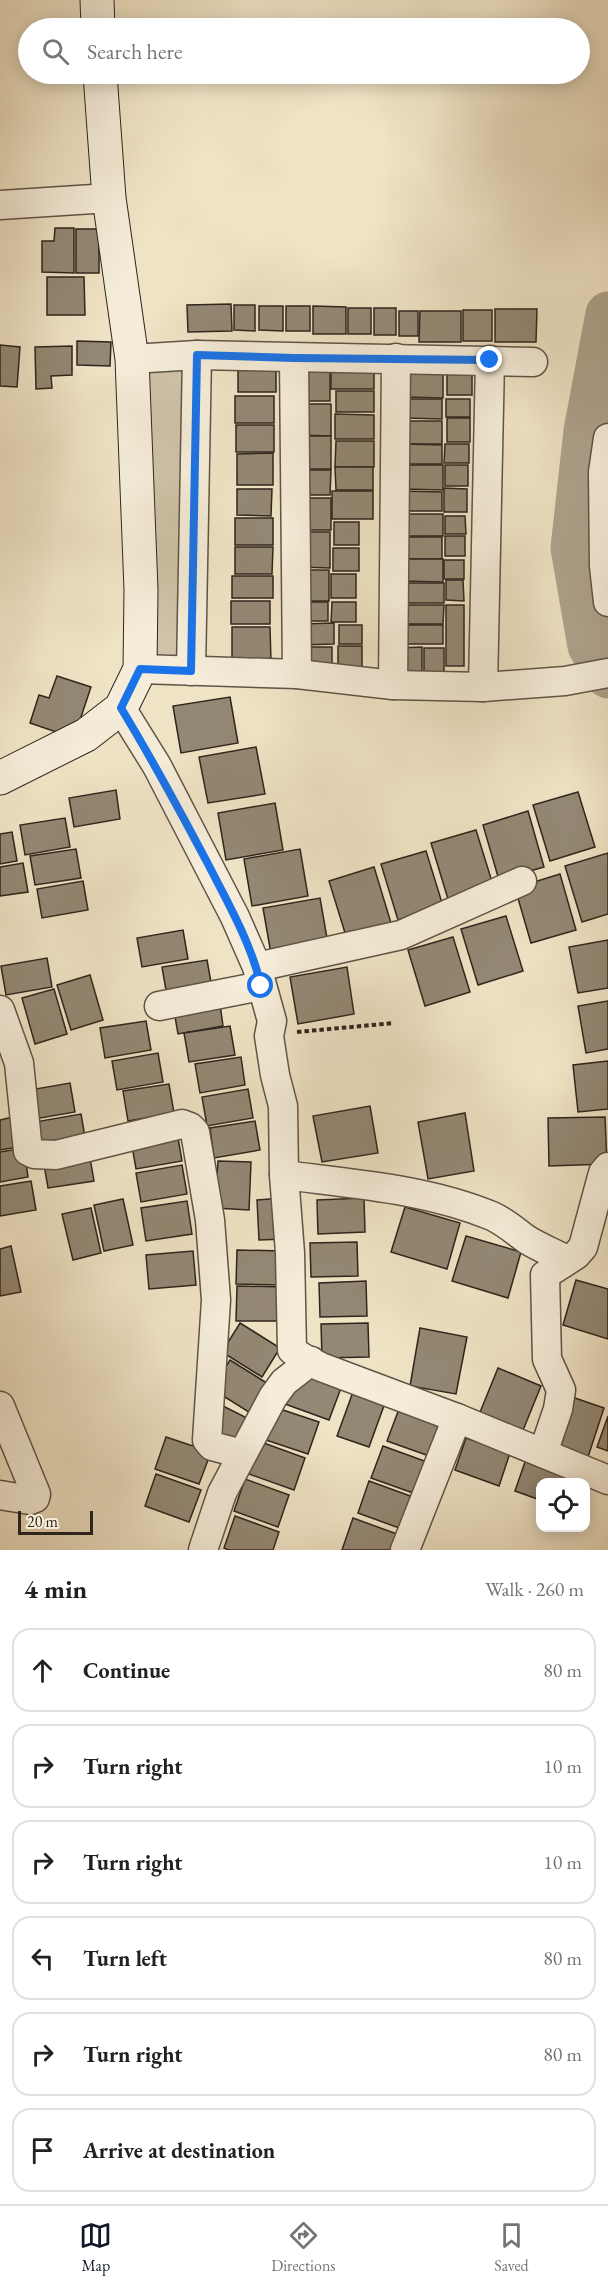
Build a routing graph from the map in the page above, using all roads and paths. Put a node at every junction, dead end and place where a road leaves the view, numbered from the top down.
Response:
1 (97, 0) edge
2 (98, 18) edge
3 (101, 84) edge
4 (109, 198) junction
5 (0, 205) edge
6 (197, 355) junction
7 (294, 358) junction
8 (396, 358) junction
9 (132, 359) junction
10 (490, 360) junction
11 (533, 362) dead end
12 (608, 438) edge
13 (608, 602) edge
14 (140, 669) junction
15 (191, 671) junction
16 (297, 674) junction
17 (607, 674) edge
18 (393, 685) junction
19 (483, 687) junction
20 (121, 708) junction
21 (0, 778) edge
22 (522, 881) dead end
23 (259, 977) junction
24 (159, 1006) dead end
25 (0, 1010) edge
26 (394, 1023) dead end
27 (269, 1036) junction
28 (10, 1089) edge
29 (608, 1167) edge
30 (284, 1175) junction
31 (567, 1260) junction
32 (311, 1361) junction
33 (0, 1406) edge
34 (457, 1418) junction
35 (543, 1453) junction
36 (242, 1454) junction
37 (608, 1480) edge
38 (0, 1495) edge
39 (203, 1550) edge
40 (405, 1550) edge

1 - 2 street
3 - 4 street
4 - 5 street
4 - 9 street
6 - 7 street
6 - 9 street
6 - 15 street
7 - 8 street
7 - 16 street
8 - 10 street
8 - 18 street
9 - 14 street
10 - 11 street
10 - 19 street
12 - 13 street
14 - 15 street
14 - 20 street
15 - 16 street
16 - 18 street
17 - 19 street
18 - 19 street
20 - 21 street
20 - 23 street
22 - 23 street
23 - 24 street
23 - 27 street
25 - 28 street
26 - 27 path
27 - 30 street
28 - 36 street
29 - 31 street
30 - 31 street
30 - 32 street
31 - 35 street
32 - 34 street
32 - 36 street
33 - 38 street
34 - 35 street
34 - 40 street
35 - 37 street
36 - 39 street

